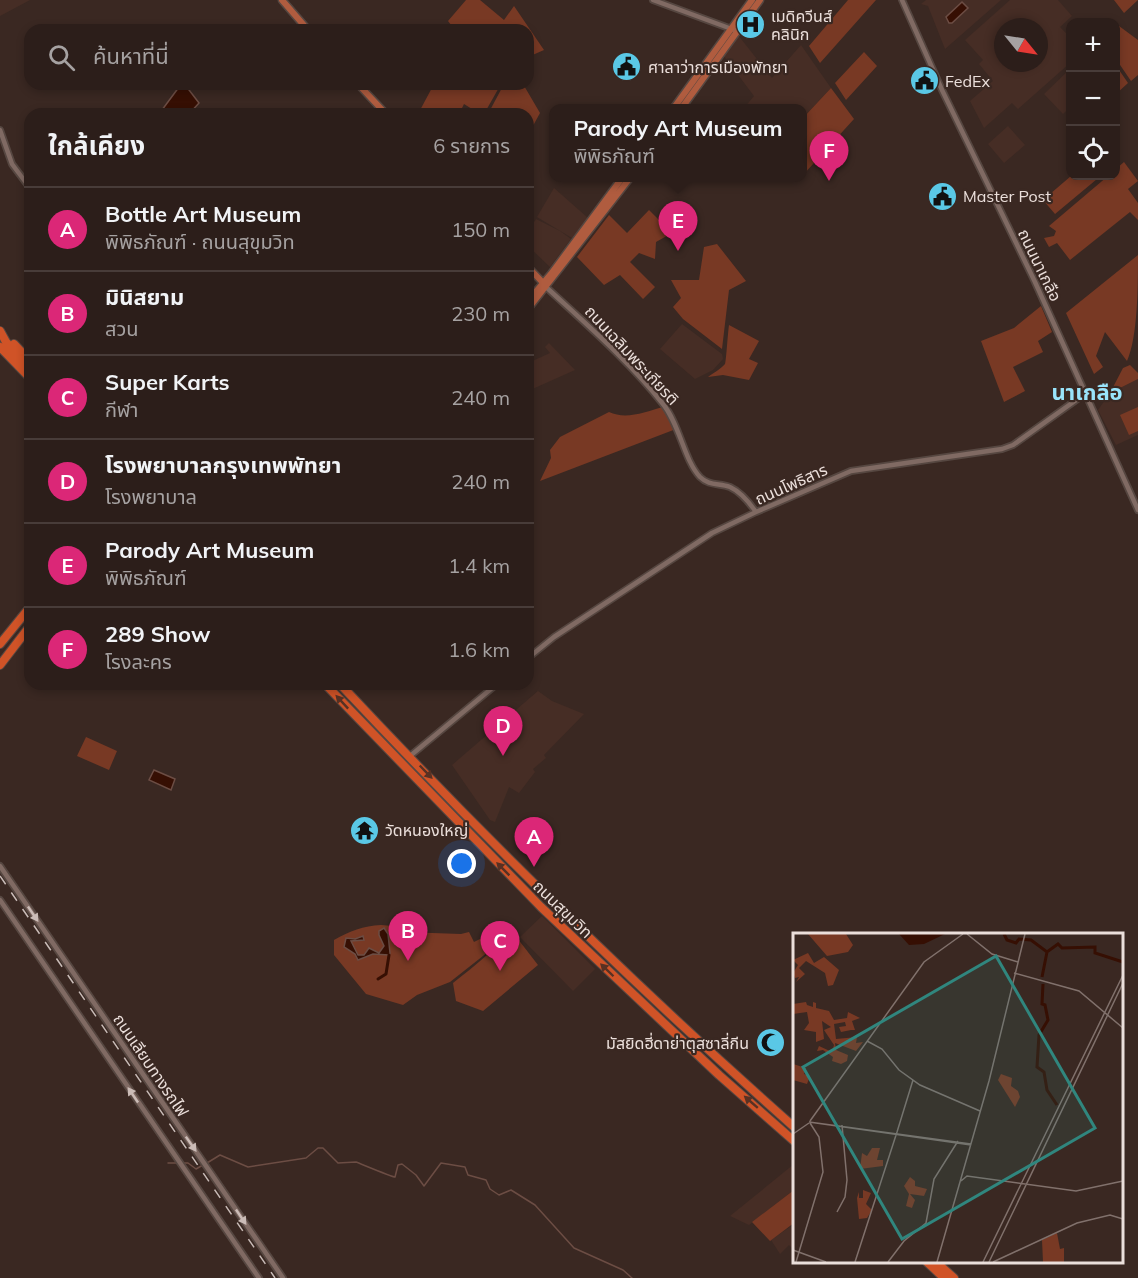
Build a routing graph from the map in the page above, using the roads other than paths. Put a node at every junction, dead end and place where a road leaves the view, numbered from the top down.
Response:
1 (282, 0) edge
2 (653, 0) edge
3 (752, 0) edge
4 (760, 0) edge
5 (903, 0) edge
6 (738, 20) junction
7 (712, 21) junction
8 (303, 24) edge
9 (734, 30) junction
10 (364, 90) edge
11 (676, 104) edge
12 (684, 104) edge
13 (380, 108) edge
14 (0, 130) edge
15 (24, 180) edge
16 (618, 182) edge
17 (626, 182) edge
18 (534, 273) edge
19 (545, 285) junction
20 (534, 295) edge
21 (534, 301) edge
22 (0, 331) edge
23 (0, 347) edge
24 (24, 360) edge
25 (24, 372) edge
26 (1086, 393) junction
27 (1138, 510) edge
28 (756, 512) junction
29 (24, 614) edge
30 (18, 621) junction
31 (24, 635) edge
32 (0, 637) edge
33 (0, 644) edge
34 (534, 653) edge
35 (9, 654) junction
36 (0, 664) edge
37 (0, 670) edge
38 (331, 690) edge
39 (346, 690) edge
40 (490, 690) edge
41 (410, 756) junction
42 (0, 866) edge
43 (0, 900) edge
44 (583, 932) junction
45 (575, 940) junction
46 (594, 942) junction
47 (586, 951) junction
48 (793, 1125) edge
49 (793, 1139) edge
50 (928, 1263) edge
51 (937, 1263) edge
52 (258, 1278) edge
53 (283, 1278) edge
54 (944, 1278) edge
55 (954, 1278) edge

1 - 8 main road
2 - 7 street
3 - 6 main road
4 - 9 main road
5 - 26 street, ถนนนาเกลือ
6 - 7 street
6 - 9 main road
7 - 9 street
9 - 11 main road
9 - 12 main road
10 - 13 main road
14 - 15 street
16 - 19 main road
17 - 19 main road
18 - 19 main road, ถนนเฉลิมพระเกียรติ
19 - 20 main road
19 - 21 main road
19 - 28 street, ถนนเฉลิมพระเกียรติ
22 - 24 highway
23 - 25 highway
26 - 27 street, ถนนนาเกลือ
26 - 28 street, ถนนโพธิสาร
28 - 34 street, ถนนโพธิสาร
29 - 30 highway
30 - 32 highway
30 - 33 highway
31 - 35 highway
35 - 36 highway
35 - 37 highway
45 -> 38 highway, ถนนสุขุมวิท
39 - 41 highway, ถนนสุขุมวิท
40 - 41 street
41 -> 44 highway, ถนนสุขุมวิท
42 -> 53 street, ถนนเลียบทางรถไฟ
52 -> 43 street, ถนนเลียบทางรถไฟ
44 - 45 highway
44 - 46 highway, ถนนสุขุมวิท
45 - 47 highway, ถนนสุขุมวิท
46 - 47 highway
46 - 48 highway, ถนนสุขุมวิท
49 -> 47 highway, ถนนสุขุมวิท
50 - 54 highway
51 - 55 highway

